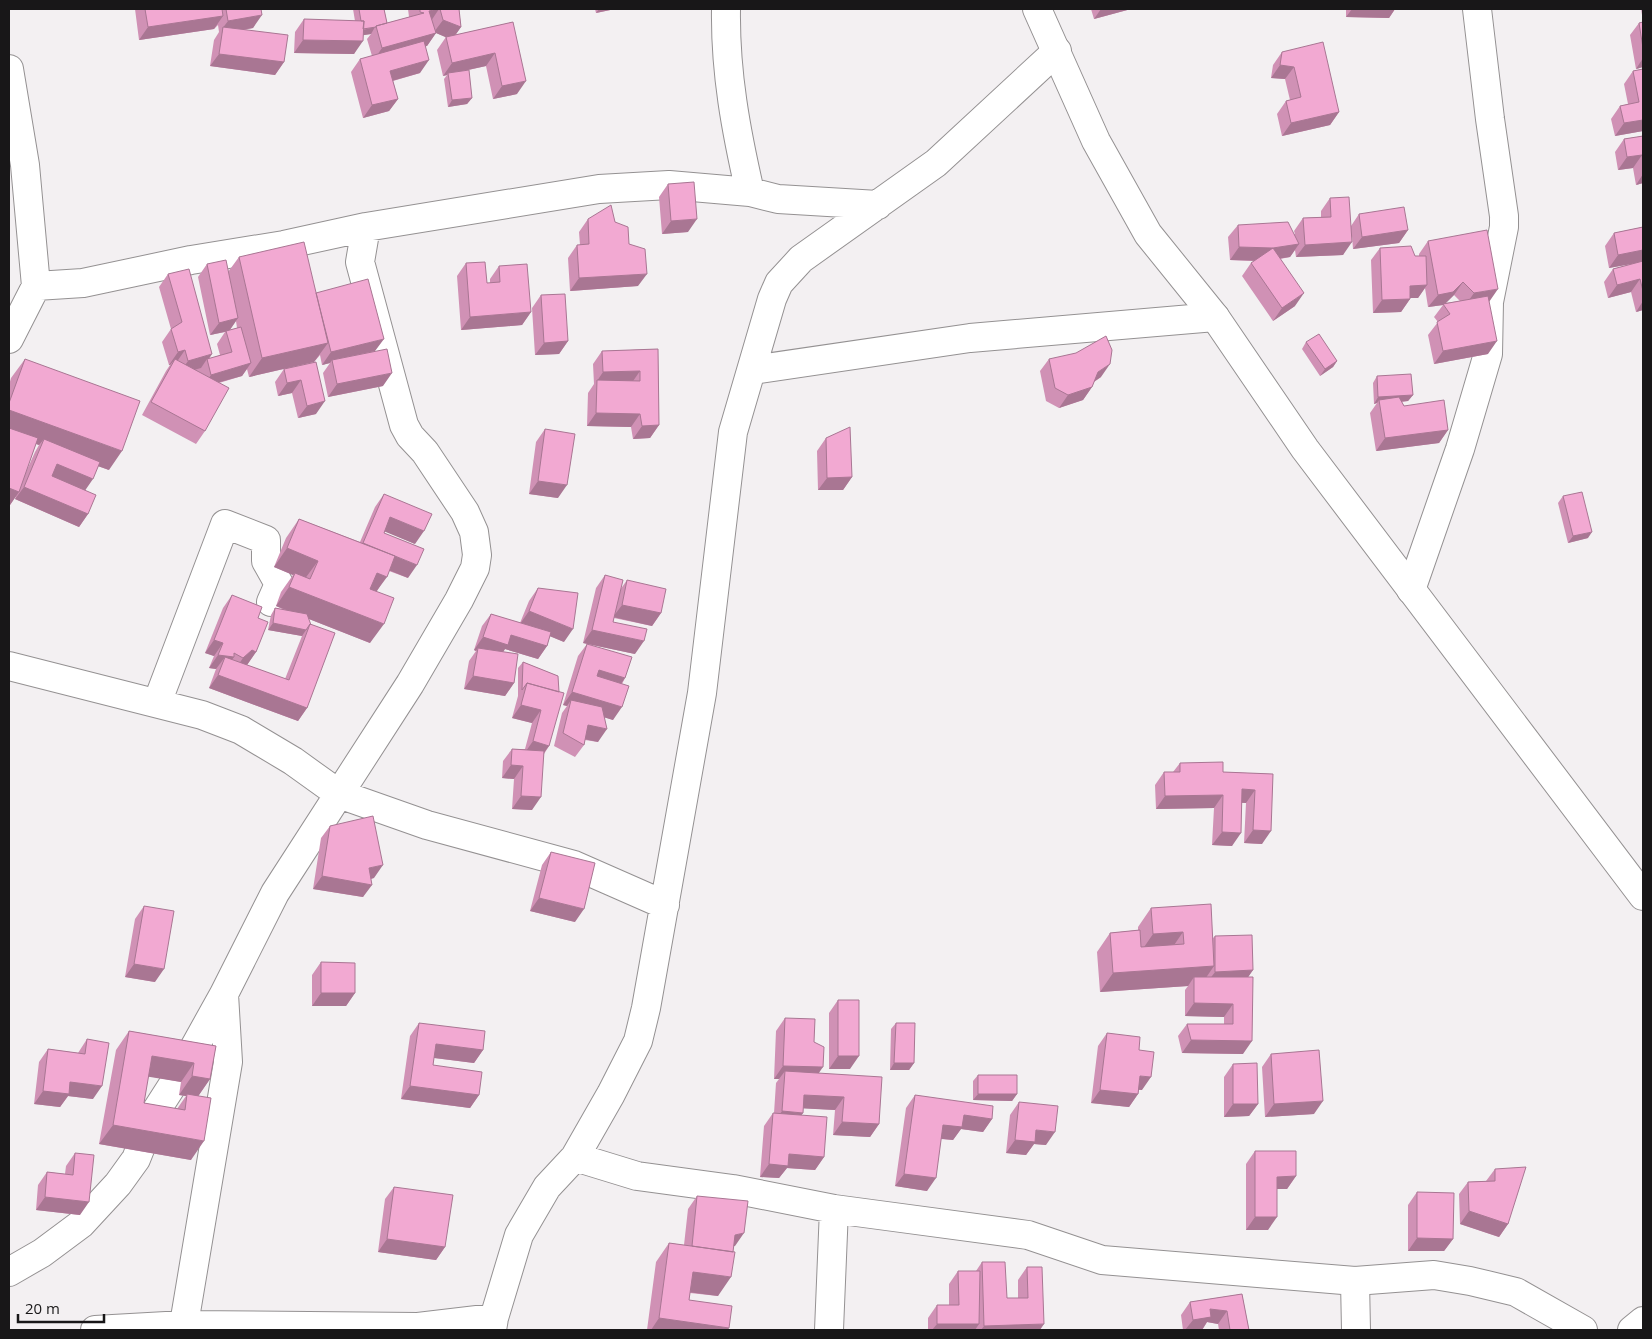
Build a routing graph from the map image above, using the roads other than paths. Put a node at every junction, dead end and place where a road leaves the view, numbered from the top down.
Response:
1 (726, 9) edge
2 (1037, 9) edge
3 (1477, 9) edge
4 (1057, 51) junction
5 (9, 69) edge
6 (750, 192) junction
7 (878, 205) junction
8 (366, 227) junction
9 (36, 286) junction
10 (1215, 317) junction
11 (9, 339) edge
12 (752, 370) junction
13 (1411, 590) junction
14 (271, 602) dead end
15 (9, 666) edge
16 (157, 703) junction
17 (339, 794) junction
18 (1643, 896) edge
19 (665, 904) junction
20 (224, 994) junction
21 (575, 1157) junction
22 (834, 1209) junction
23 (9, 1272) edge
24 (1355, 1281) junction
25 (1643, 1321) edge
26 (493, 1324) edge
27 (183, 1327) edge
28 (95, 1330) edge
29 (829, 1330) edge
30 (1356, 1330) edge
31 (1583, 1330) edge
32 (1632, 1330) edge

1 - 6 street
2 - 4 street
3 - 13 street
4 - 7 street
4 - 10 street
5 - 9 street
6 - 7 street
6 - 8 street
7 - 12 street
8 - 9 street
8 - 17 street
9 - 11 street
10 - 12 street
10 - 13 street
12 - 19 street
13 - 18 street
14 - 16 street
15 - 16 street
16 - 17 street
17 - 19 street
17 - 20 street
19 - 21 street
20 - 23 street
20 - 27 street
21 - 22 street
21 - 26 street
22 - 24 street
22 - 29 street
24 - 30 street
24 - 31 street
25 - 32 street
26 - 27 street
27 - 28 street

